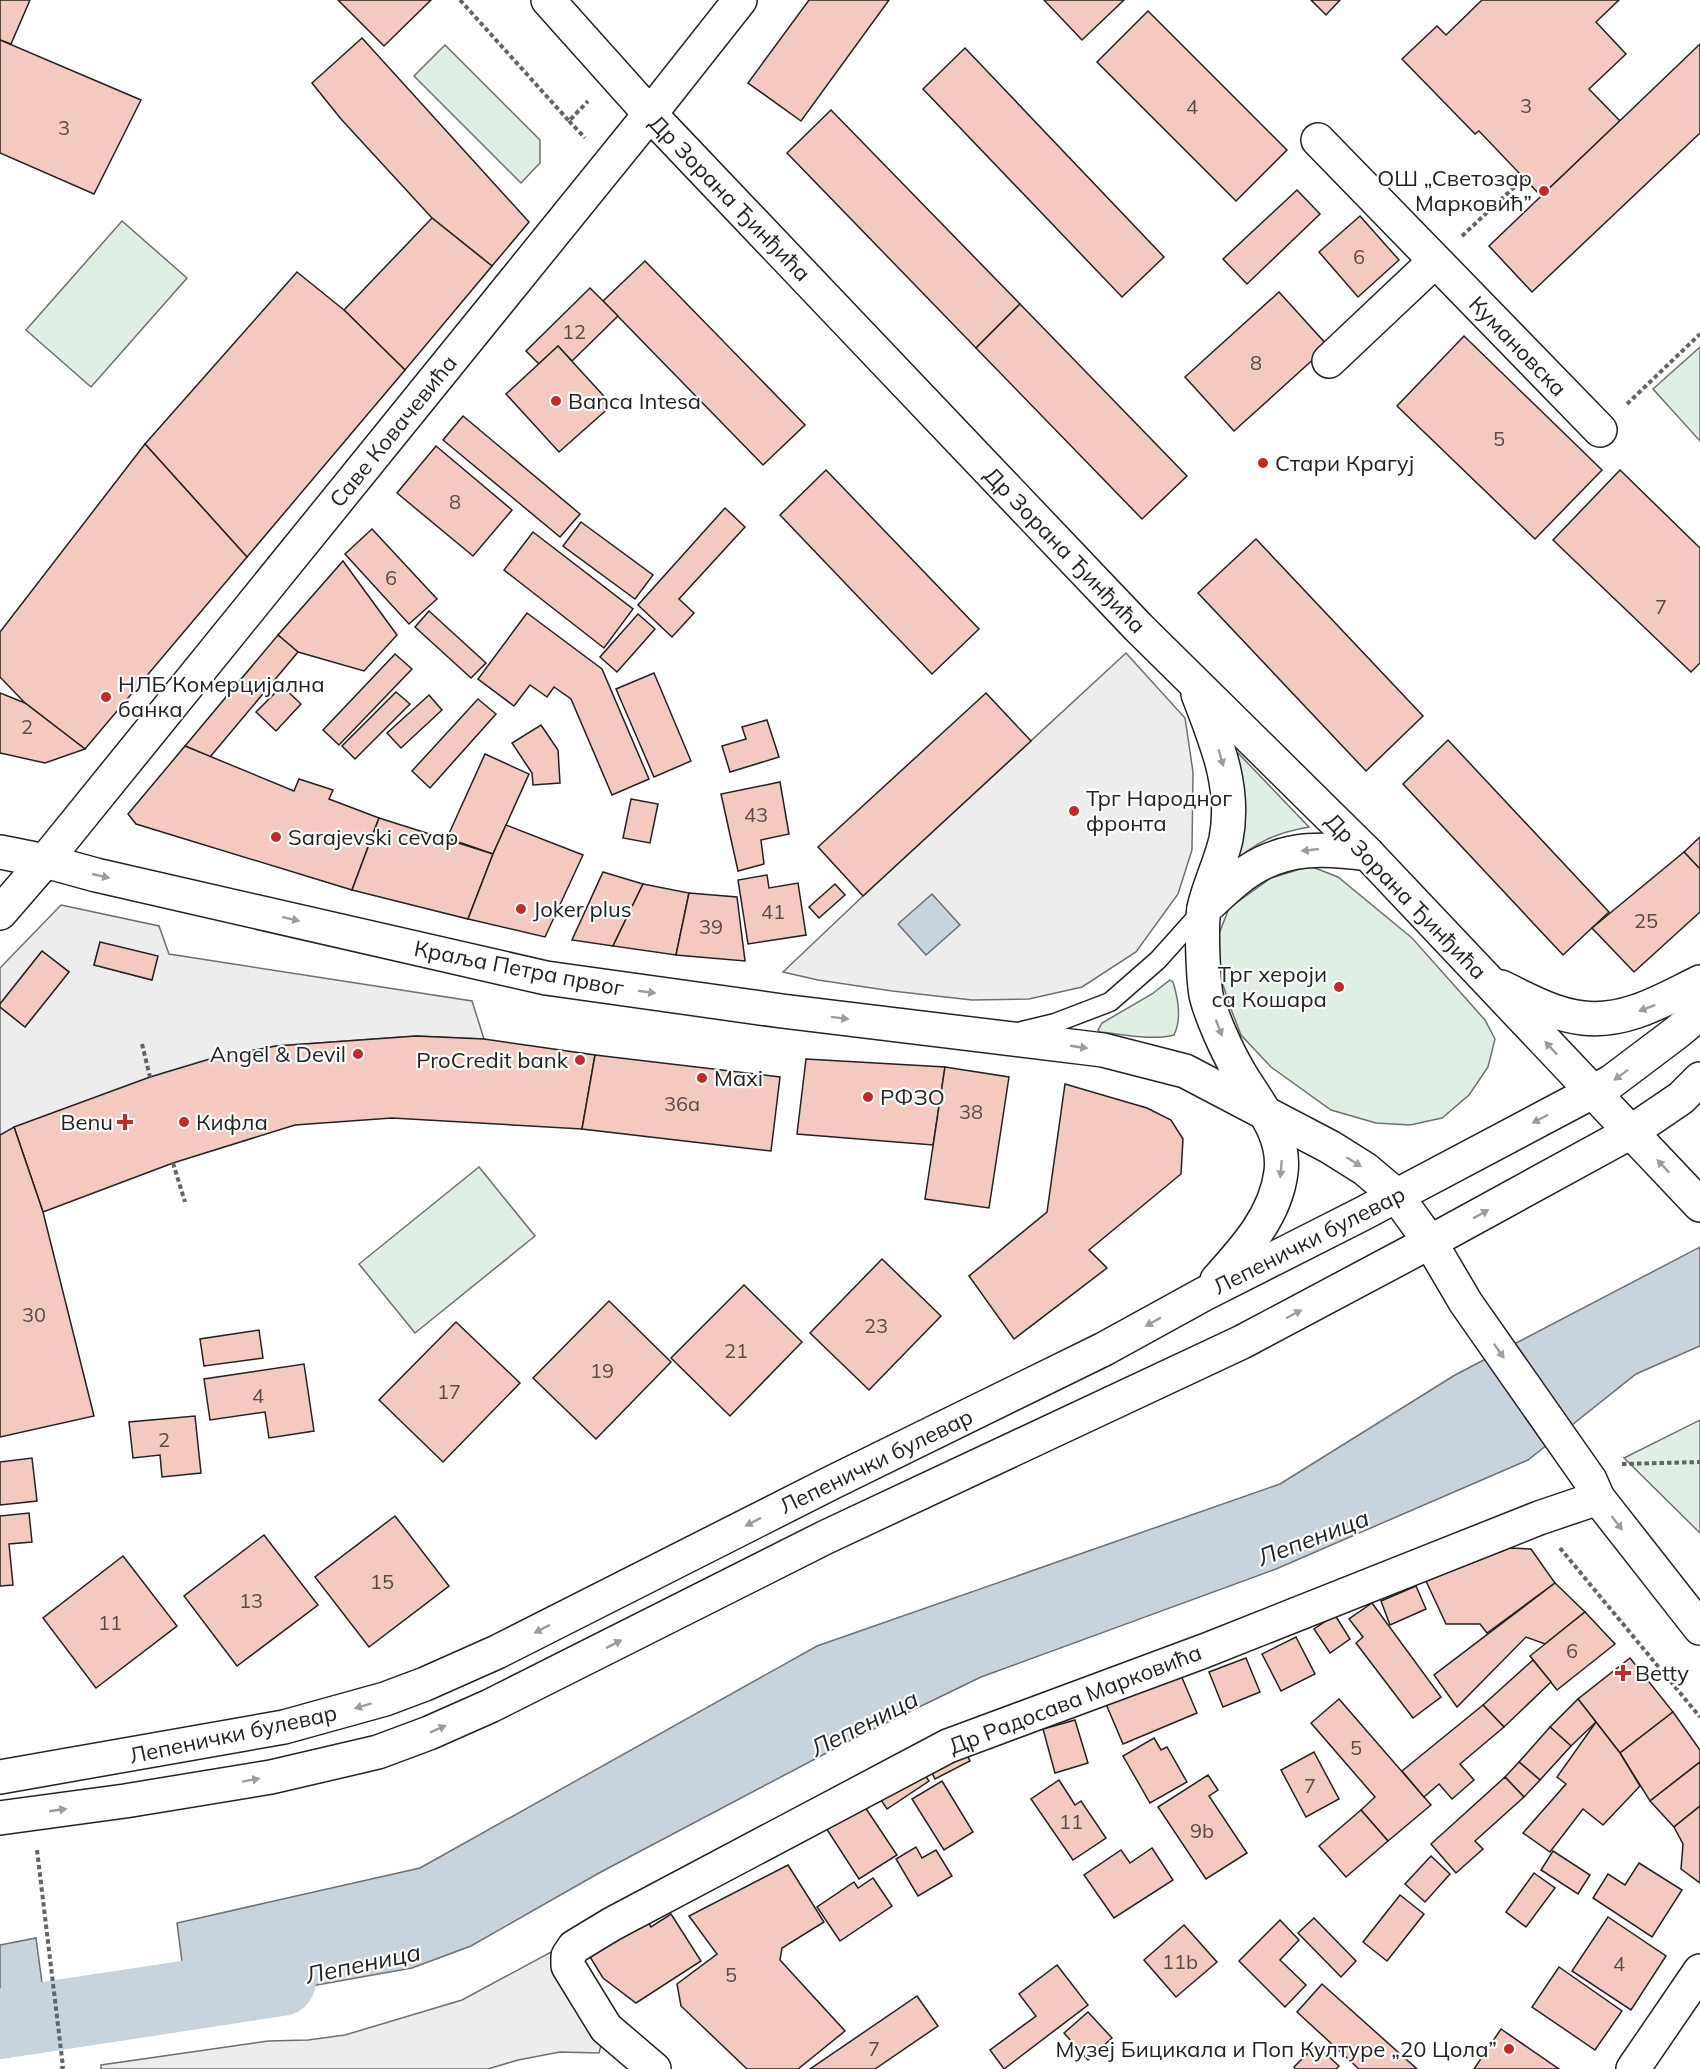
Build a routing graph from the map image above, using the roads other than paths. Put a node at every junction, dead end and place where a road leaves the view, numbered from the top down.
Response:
1 (548, 0) edge
2 (740, 0) edge
3 (650, 114) junction
4 (1318, 140) dead end
5 (1435, 261) junction
6 (1329, 361) dead end
7 (1600, 430) road end
8 (1194, 684) junction
9 (0, 852) edge
10 (1368, 854) junction
11 (45, 861) junction
12 (1204, 909) junction
13 (0, 913) edge
14 (1488, 982) junction
15 (1700, 982) edge
16 (1700, 1013) edge
17 (1000, 1036) junction
18 (1700, 1079) edge
19 (1591, 1091) junction
20 (1265, 1114) junction
21 (1631, 1132) junction
22 (1396, 1195) junction
23 (1698, 1202) edge
24 (1430, 1242) junction
25 (1204, 1294) junction
26 (1591, 1484) junction
27 (1698, 1624) edge
28 (0, 1777) edge
29 (0, 1818) edge
30 (1700, 1971) edge
31 (654, 2069) edge
32 (1633, 2069) edge

1 - 3 street, Др Зорана Ђинђића
2 - 3 street, Саве Ковачевића
3 - 8 street, Др Зорана Ђинђића
3 - 11 street, Саве Ковачевића
4 - 5 street, Кумановска
5 - 6 street
5 - 7 street, Кумановска
8 - 10 street, Др Зорана Ђинђића
8 -> 12 street
9 - 11 street, Краља Петра првог
10 -> 12 street
10 - 14 street, Др Зорана Ђинђића
11 - 13 street, Саве Ковачевића
11 -> 17 street, Краља Петра првог
12 - 17 lane
12 -> 20 street
15 -> 14 street
19 -> 14 street, Др Зорана Ђинђића
16 -> 19 street, Лепенички булевар
17 -> 20 street
18 - 21 street, Лепенички булевар
19 - 21 street, Др Зорана Ђинђића
19 -> 22 street, Лепенички булевар
20 -> 22 street
20 -> 25 street
23 -> 21 street, Др Зорана Ђинђића
24 -> 21 street, Лепенички булевар
22 - 24 street
22 - 25 street, Лепенички булевар
24 -> 26 street
29 -> 24 street, Лепенички булевар
25 -> 28 street, Лепенички булевар
26 -> 27 street
26 - 31 street, Др Радосава Марковића
30 - 32 street

